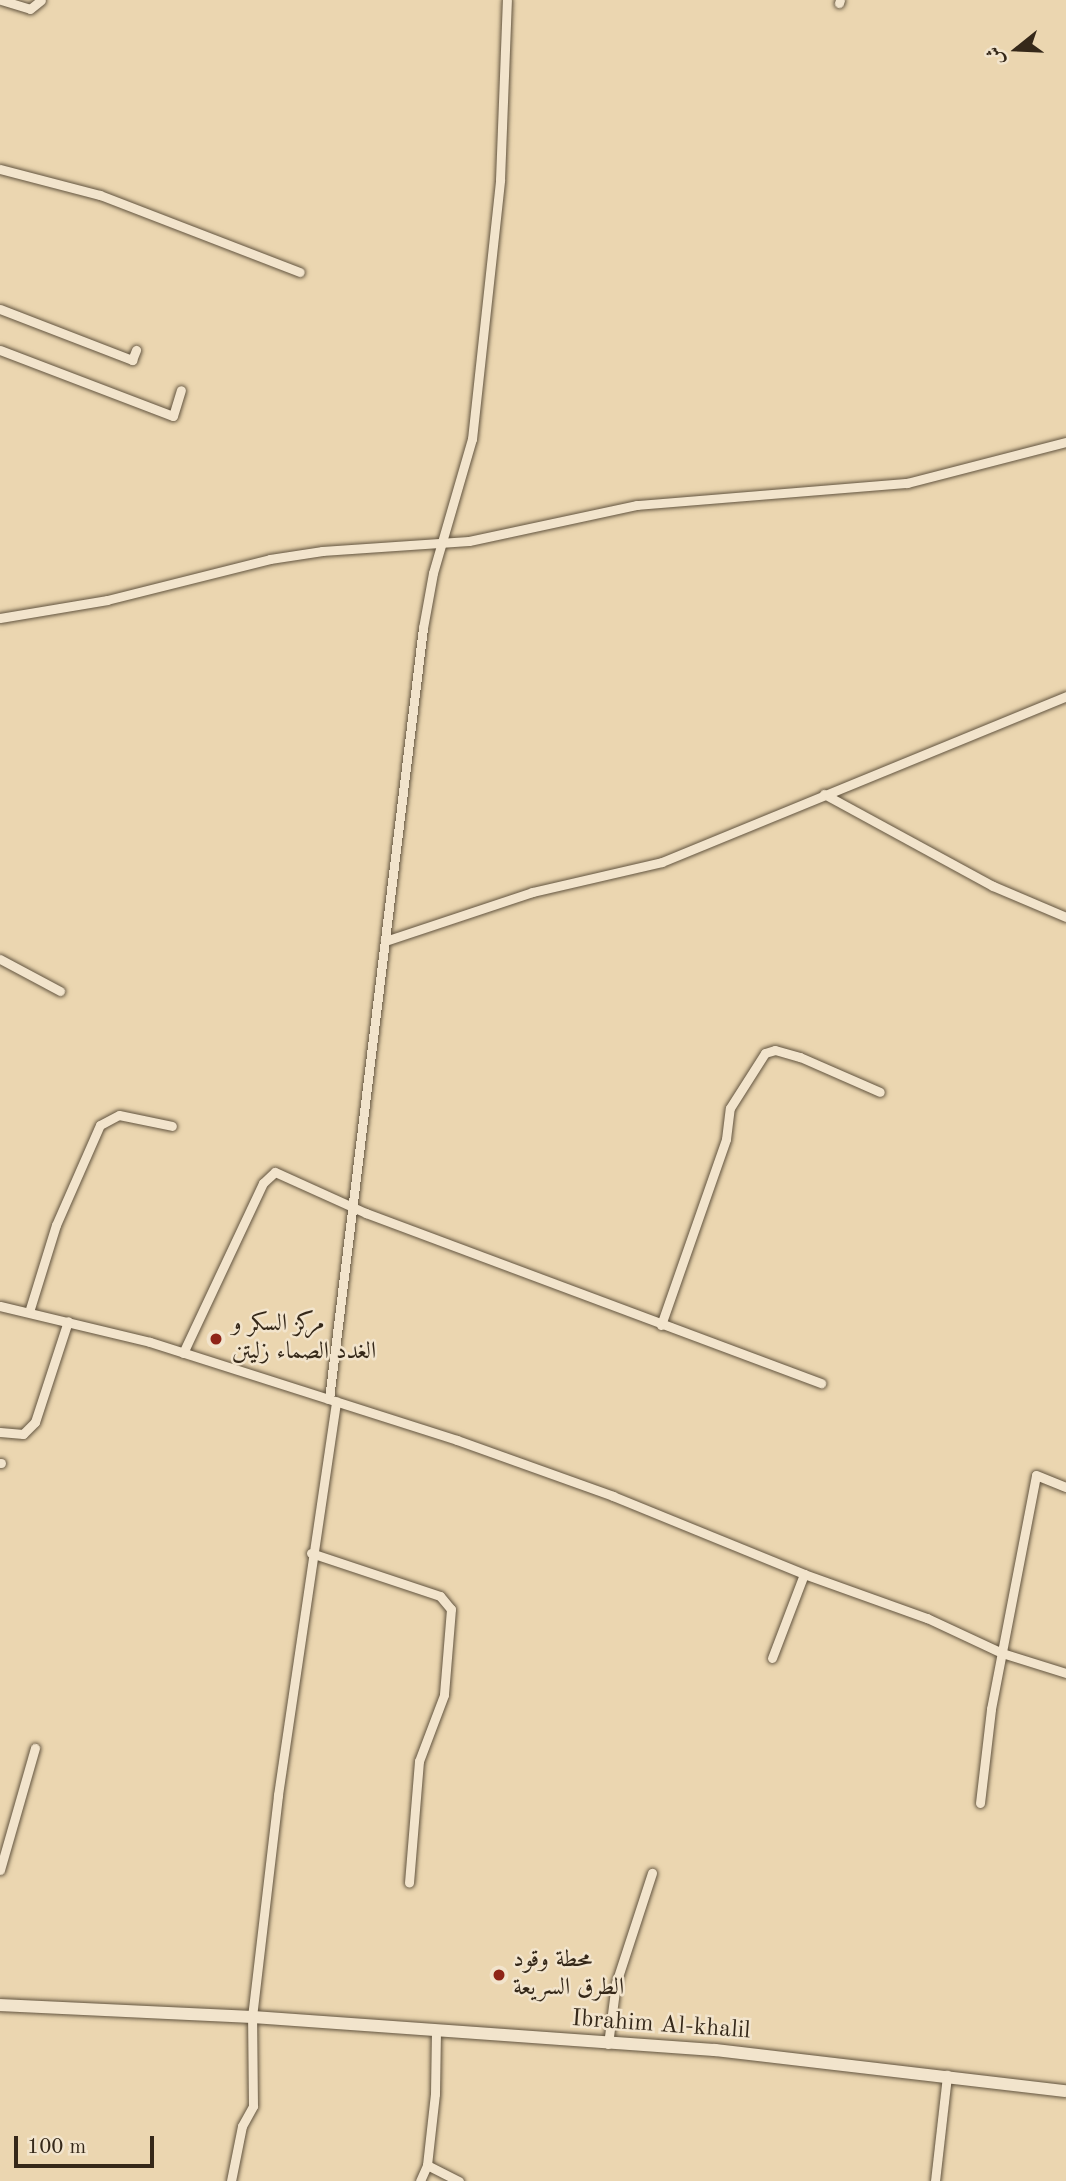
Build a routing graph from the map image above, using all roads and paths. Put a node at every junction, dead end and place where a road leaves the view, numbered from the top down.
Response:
1 (1, 0) edge
2 (41, 0) edge
3 (507, 0) edge
4 (0, 169) edge
5 (300, 272) dead end
6 (0, 309) edge
7 (0, 350) edge
8 (136, 350) dead end
9 (181, 390) dead end
10 (1066, 442) edge
11 (440, 543) junction
12 (0, 618) edge
13 (1066, 696) edge
14 (824, 794) junction
15 (1066, 917) edge
16 (385, 941) junction
17 (0, 959) edge
18 (60, 991) dead end
19 (880, 1092) dead end
20 (172, 1126) dead end
21 (354, 1208) junction
22 (0, 1306) edge
23 (29, 1312) junction
24 (68, 1321) junction
25 (661, 1325) junction
26 (183, 1353) junction
27 (821, 1383) dead end
28 (333, 1400) junction
29 (0, 1432) edge
30 (1066, 1487) edge
31 (311, 1553) junction
32 (803, 1574) junction
33 (1002, 1653) junction
34 (772, 1658) dead end
35 (1066, 1673) edge
36 (35, 1748) dead end
37 (980, 1803) dead end
38 (0, 1870) edge
39 (652, 1873) dead end
40 (409, 1883) dead end
41 (0, 2005) edge
42 (252, 2017) junction
43 (436, 2031) junction
44 (608, 2044) junction
45 (947, 2075) junction
46 (1066, 2091) edge
47 (427, 2165) junction
48 (231, 2181) edge
49 (420, 2181) edge
50 (459, 2181) edge
51 (935, 2181) edge

1 - 2 street
3 - 11 street
4 - 5 street
6 - 8 street
7 - 9 street
10 - 11 street
11 - 12 street
11 - 16 street
13 - 14 street
14 - 15 street
14 - 16 street
16 - 21 street
17 - 18 street
19 - 25 street
20 - 23 street
21 - 25 street
21 - 26 street
21 - 28 street
22 - 23 street
23 - 24 street
24 - 26 street
24 - 29 street
25 - 27 street
26 - 28 street
28 - 31 street
28 - 32 street
30 - 33 street
31 - 40 street
31 - 42 street
32 - 33 street
32 - 34 street
33 - 35 street
33 - 37 street
36 - 38 street
39 - 44 street
41 - 42 street, Ibrahim Al-khalil
42 - 43 street, Ibrahim Al-khalil
42 - 48 street
43 - 44 street, Ibrahim Al-khalil
43 - 47 street
44 - 45 street, Ibrahim Al-khalil
45 - 46 street, Ibrahim Al-khalil
45 - 51 street
47 - 49 street
47 - 50 street

